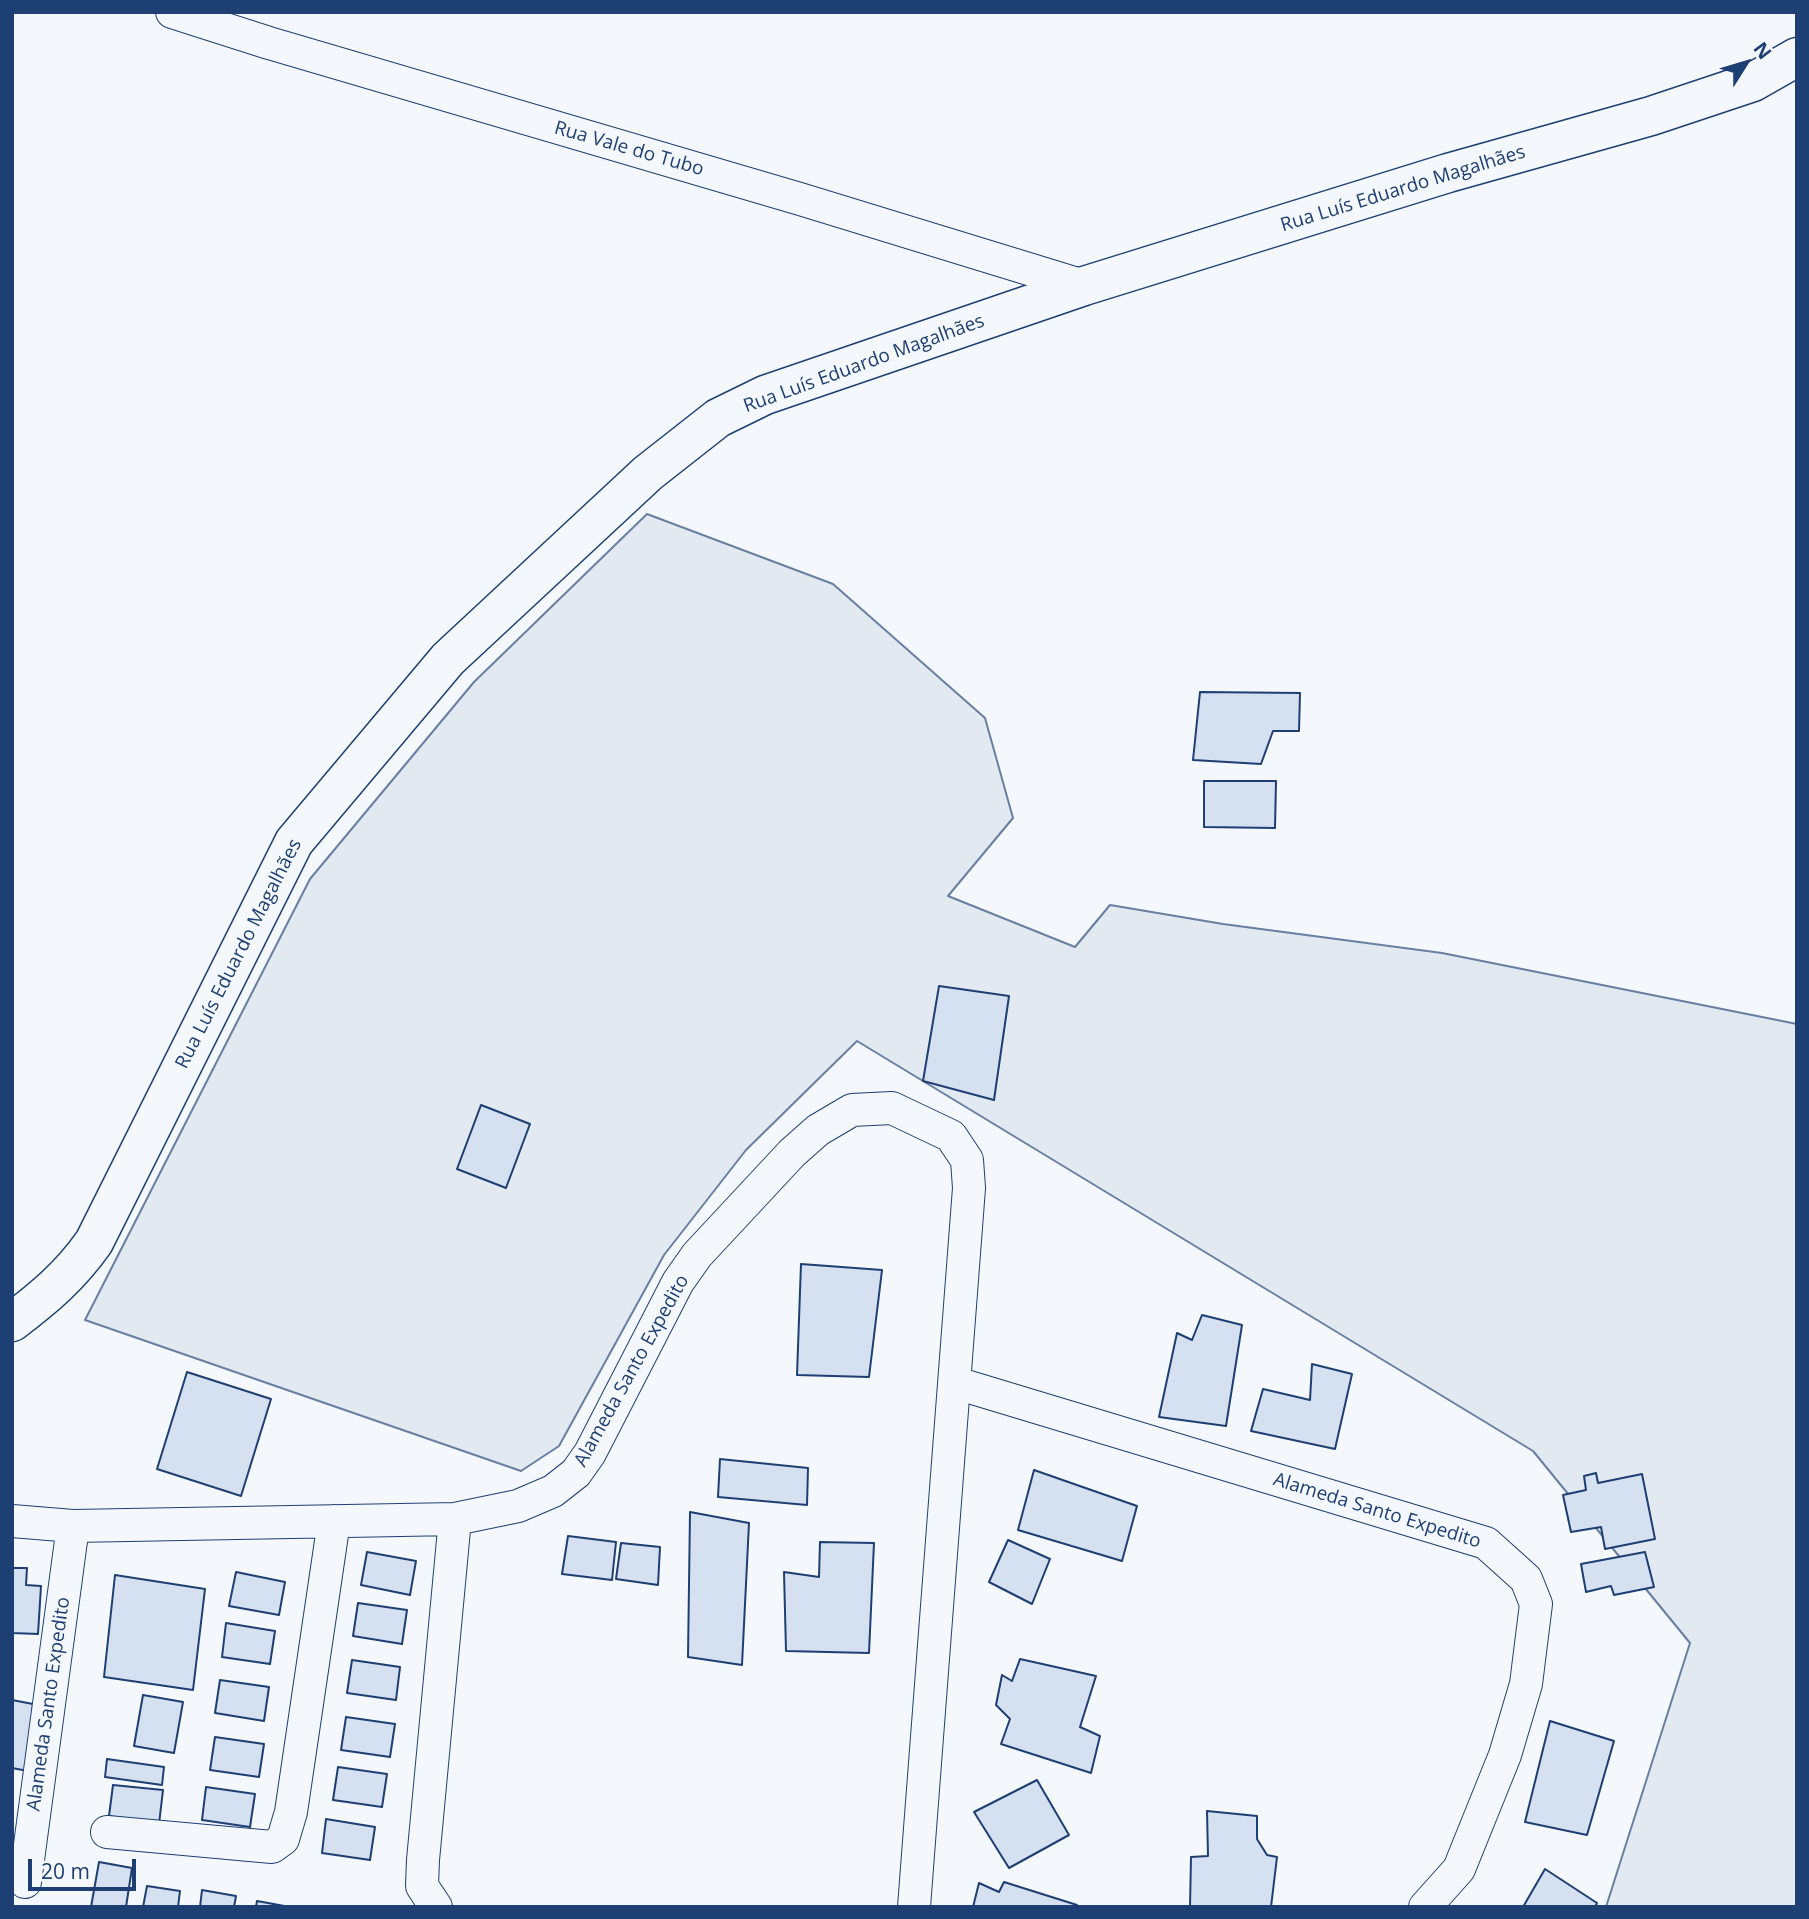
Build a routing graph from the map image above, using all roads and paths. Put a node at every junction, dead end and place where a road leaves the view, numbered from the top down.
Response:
1 (172, 12) edge
2 (1797, 57) edge
3 (1084, 286) junction
4 (12, 1322) edge
5 (956, 1384) junction
6 (456, 1519) junction
7 (12, 1521) edge
8 (334, 1521) junction
9 (73, 1526) junction
10 (107, 1832) dead end
11 (25, 1882) dead end
12 (436, 1907) edge
13 (914, 1907) edge
14 (1425, 1907) edge

1 - 3 street, Rua Vale do Tubo
2 - 3 main road, Rua Luís Eduardo Magalhães
3 - 4 main road, Rua Luís Eduardo Magalhães
5 - 6 street, Alameda Santo Expedito
5 - 13 street, Alameda Santo Expedito
5 - 14 street, Alameda Santo Expedito
6 - 8 street, Alameda Santo Expedito
6 - 12 street
7 - 9 street, Alameda Santo Expedito
8 - 9 street, Alameda Santo Expedito
8 - 10 street
9 - 11 street, Alameda Santo Expedito

